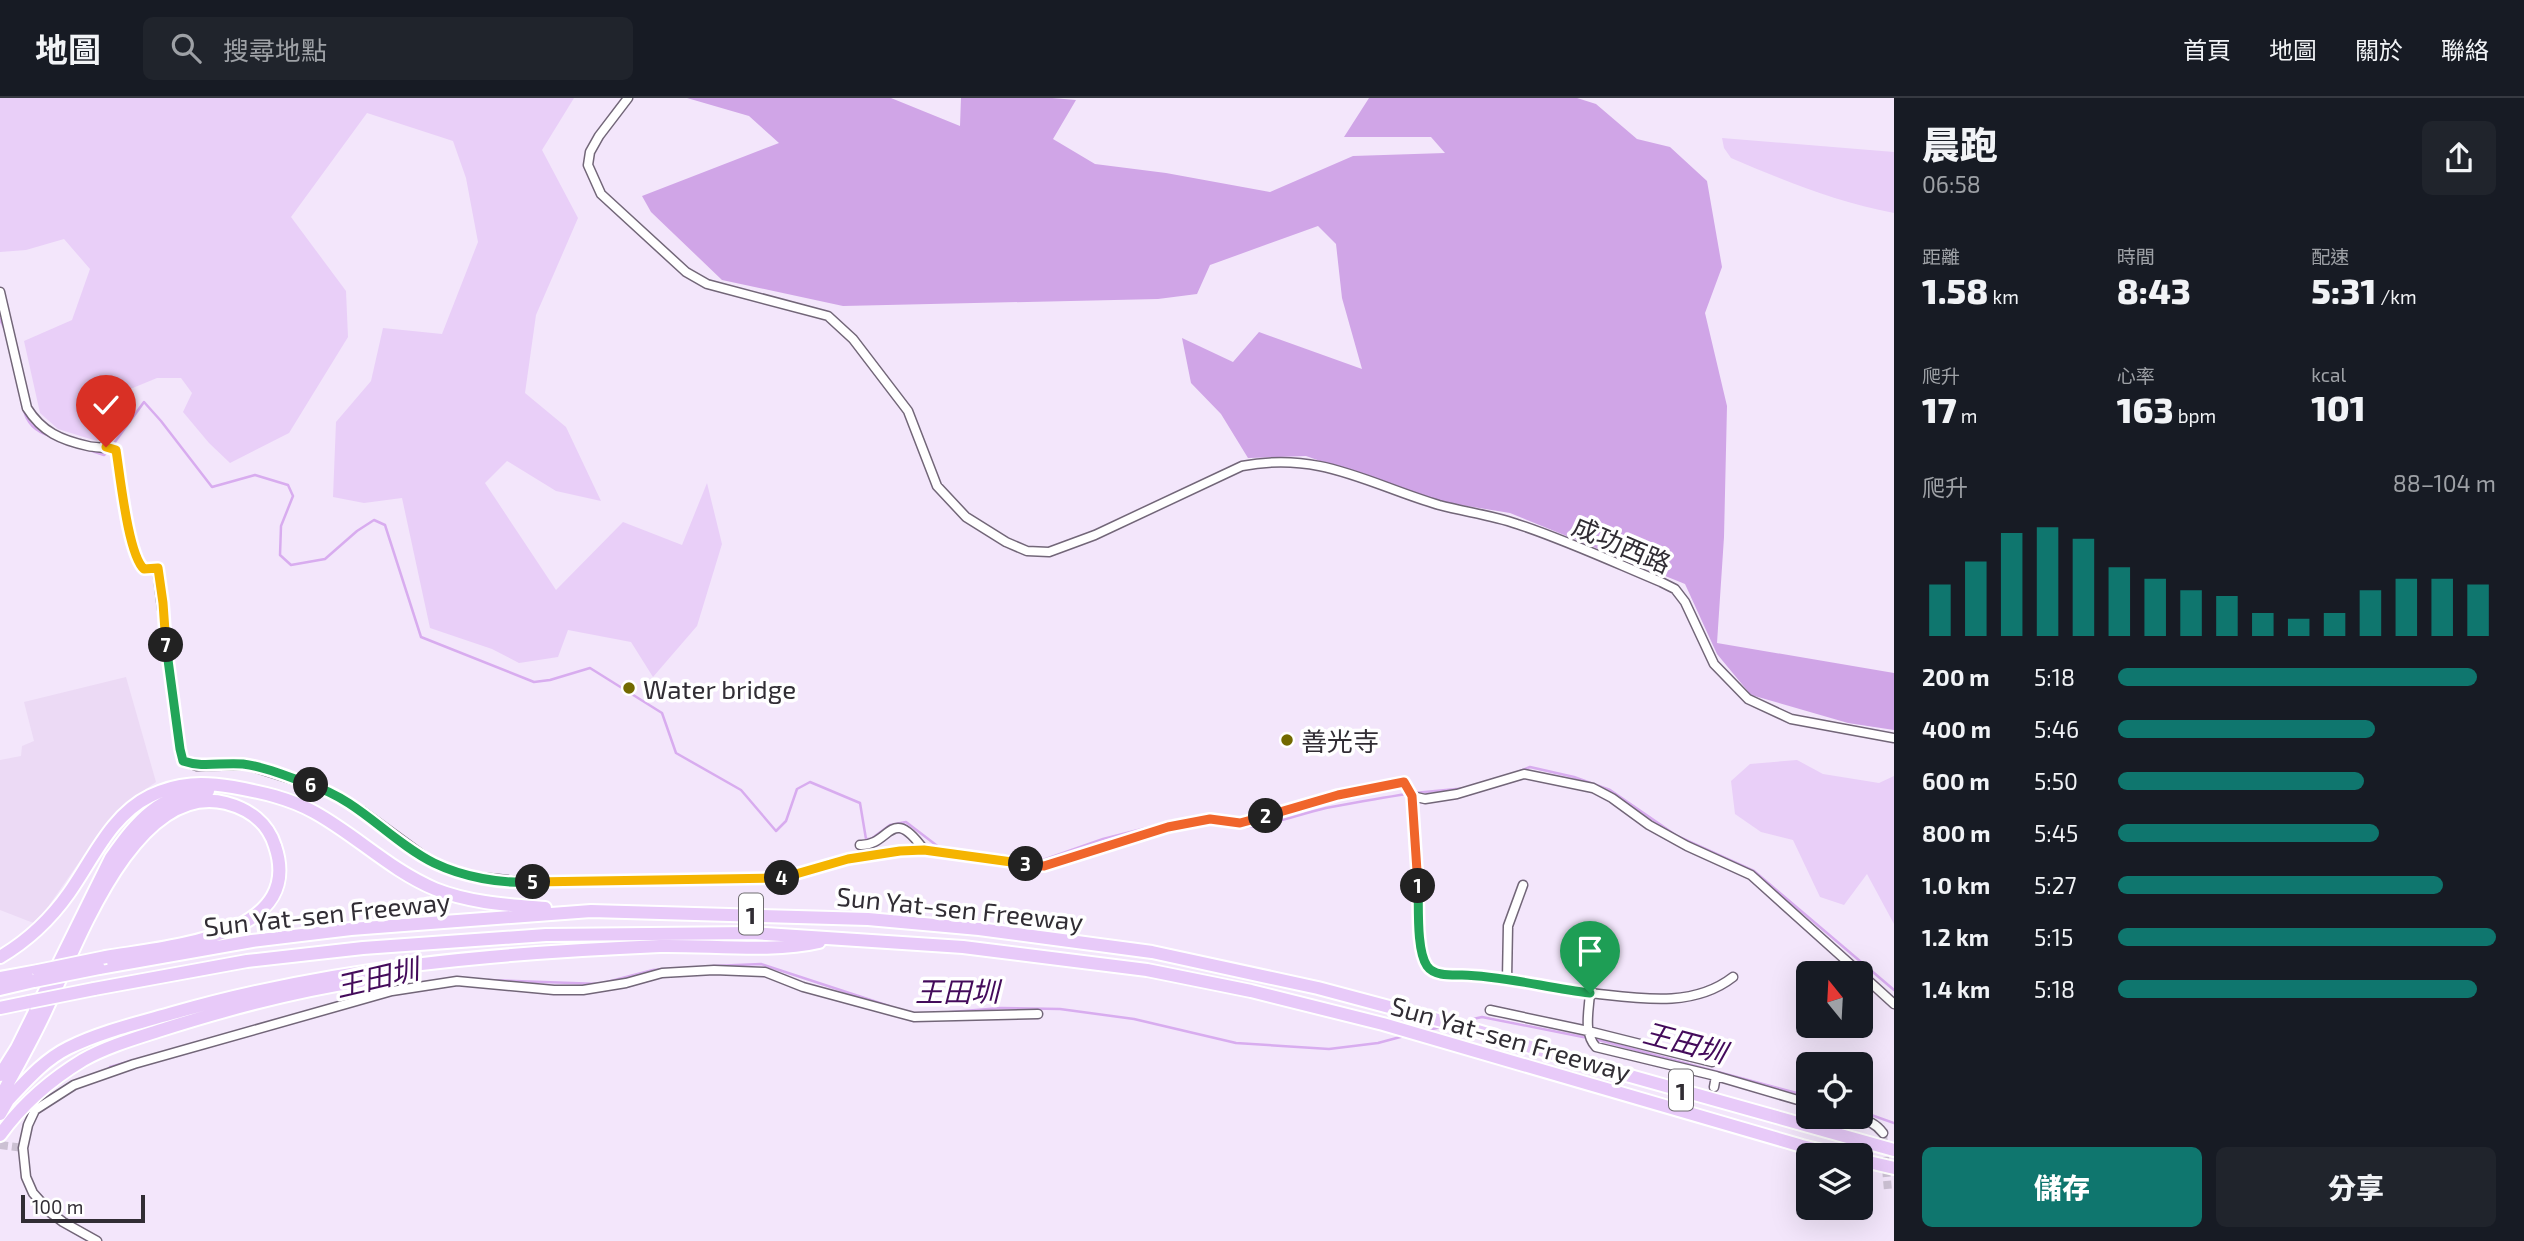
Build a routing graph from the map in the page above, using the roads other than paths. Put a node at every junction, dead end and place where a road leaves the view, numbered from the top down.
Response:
1 (628, 98) edge
2 (0, 292) edge
3 (1894, 738) edge
4 (240, 788) junction
5 (1411, 793) junction
6 (860, 845) dead end
7 (924, 850) junction
8 (1522, 885) dead end
9 (591, 911) junction
10 (835, 938) junction
11 (527, 954) junction
12 (0, 957) edge
13 (1847, 961) edge
14 (36, 976) junction
15 (1733, 977) dead end
16 (0, 978) edge
17 (1507, 979) junction
18 (1873, 985) edge
19 (0, 989) edge
20 (1590, 993) junction
21 (1894, 1004) edge
22 (0, 1008) edge
23 (1490, 1010) dead end
24 (1038, 1014) dead end
25 (1588, 1031) junction
26 (1712, 1062) dead end
27 (0, 1075) edge
28 (1716, 1076) junction
29 (1714, 1087) dead end
30 (4, 1099) edge
31 (1796, 1099) edge
32 (0, 1114) edge
33 (1873, 1123) edge
34 (1883, 1133) tunnel mouth
35 (0, 1135) edge
36 (1797, 1143) edge
37 (1894, 1150) edge
38 (1873, 1163) edge
39 (1894, 1168) edge
40 (97, 1241) edge

1 - 3 street
2 - 7 street
4 - 9 highway
4 - 12 highway
4 - 27 highway
5 - 7 street
5 - 13 street
5 - 17 street
6 - 7 street
8 - 17 street
9 - 14 highway, Sun Yat-sen Freeway / 1, bridge
9 - 37 highway, Sun Yat-sen Freeway / 1
10 - 11 highway
10 - 22 highway, Sun Yat-sen Freeway / 1, bridge
10 - 36 highway, Sun Yat-sen Freeway / 1
11 - 30 highway
11 - 35 highway
14 - 16 highway
14 - 19 highway, Sun Yat-sen Freeway / 1
14 - 30 highway, bridge
15 - 20 street
17 - 20 street
18 - 21 street
20 - 25 street
23 - 25 street
24 - 40 street
25 - 26 street
25 - 28 street
28 - 29 street
28 - 31 street
30 - 32 highway
33 - 34 street
38 - 39 highway

